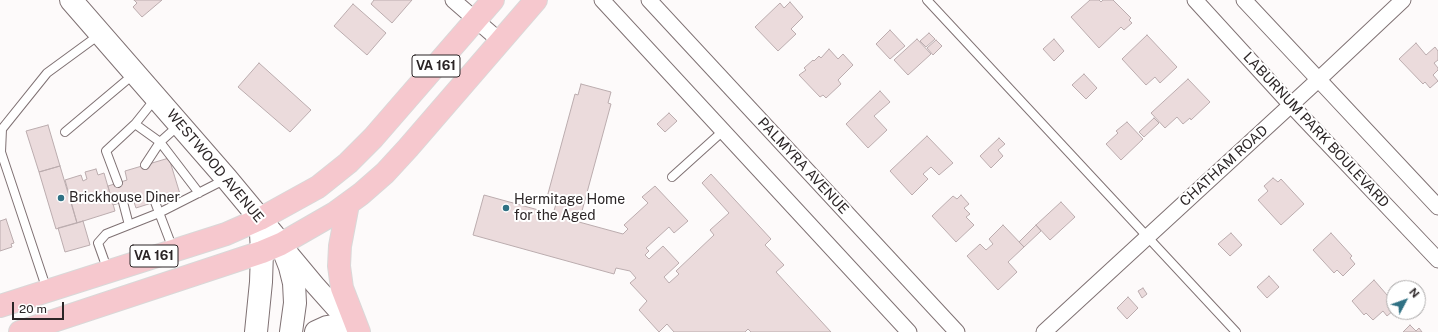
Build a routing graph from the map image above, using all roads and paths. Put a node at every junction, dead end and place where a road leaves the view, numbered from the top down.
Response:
1 (71, 0) edge
2 (452, 0) edge
3 (493, 0) edge
4 (536, 0) edge
5 (602, 0) edge
6 (649, 0) edge
7 (927, 0) edge
8 (1195, 0) edge
9 (1244, 0) edge
10 (1403, 0) edge
11 (476, 20) junction
12 (100, 34) junction
13 (500, 41) junction
14 (135, 73) junction
15 (1318, 80) junction
16 (156, 97) junction
17 (1291, 105) junction
18 (135, 124) junction
19 (180, 124) junction
20 (723, 131) junction
21 (65, 132) dead end
22 (160, 142) junction
23 (145, 165) dead end
24 (672, 177) dead end
25 (227, 179) junction
26 (118, 183) dead end
27 (198, 193) junction
28 (124, 202) dead end
29 (155, 202) dead end
30 (348, 204) junction
31 (1438, 207) edge
32 (159, 213) junction
33 (260, 219) junction
34 (129, 225) junction
35 (1147, 237) junction
36 (271, 248) junction
37 (173, 250) junction
38 (1438, 260) edge
39 (108, 271) junction
40 (48, 290) junction
41 (0, 306) edge
42 (20, 332) edge
43 (256, 332) edge
44 (291, 332) edge
45 (316, 332) edge
46 (350, 332) edge
47 (358, 332) edge
48 (909, 332) edge
49 (957, 332) edge
50 (1044, 332) edge
51 (1236, 332) edge

1 - 12 main road, WESTWOOD AVENUE
2 - 11 street
3 - 11 main road, VA 161
4 - 13 main road, VA 161
5 - 20 street
6 - 49 street, PALMYRA AVENUE
7 - 35 lane
8 - 17 street, LABURNUM PARK BOULEVARD
9 - 15 street
10 - 15 street, CHATHAM ROAD
11 - 13 street
11 - 33 main road, VA 161
12 - 14 main road, WESTWOOD AVENUE
12 - 40 lane
13 - 30 main road, VA 161
14 - 16 main road, WESTWOOD AVENUE
14 - 21 lane
15 - 17 street, CHATHAM ROAD
15 - 31 street
16 - 18 lane
16 - 19 main road, WESTWOOD AVENUE
17 - 35 street, CHATHAM ROAD
17 - 38 street, LABURNUM PARK BOULEVARD
18 - 22 lane
18 - 26 lane
19 - 22 lane
19 - 25 main road, WESTWOOD AVENUE
20 - 24 lane
20 - 48 street
22 - 23 lane
22 - 27 lane
25 - 27 lane
25 - 33 main road, WESTWOOD AVENUE
27 - 32 lane
28 - 34 lane
29 - 32 lane
30 - 36 main road, VA 161
30 - 47 main road
32 - 34 lane
32 - 37 lane
33 - 36 main road
33 - 37 main road, VA 161
34 - 39 lane
35 - 50 street, CHATHAM ROAD
35 - 51 lane
36 - 42 main road, VA 161
36 - 43 main road
36 - 44 main road
36 - 47 street
37 - 39 main road, VA 161
39 - 40 main road, VA 161
40 - 41 main road, VA 161
45 - 46 main road

